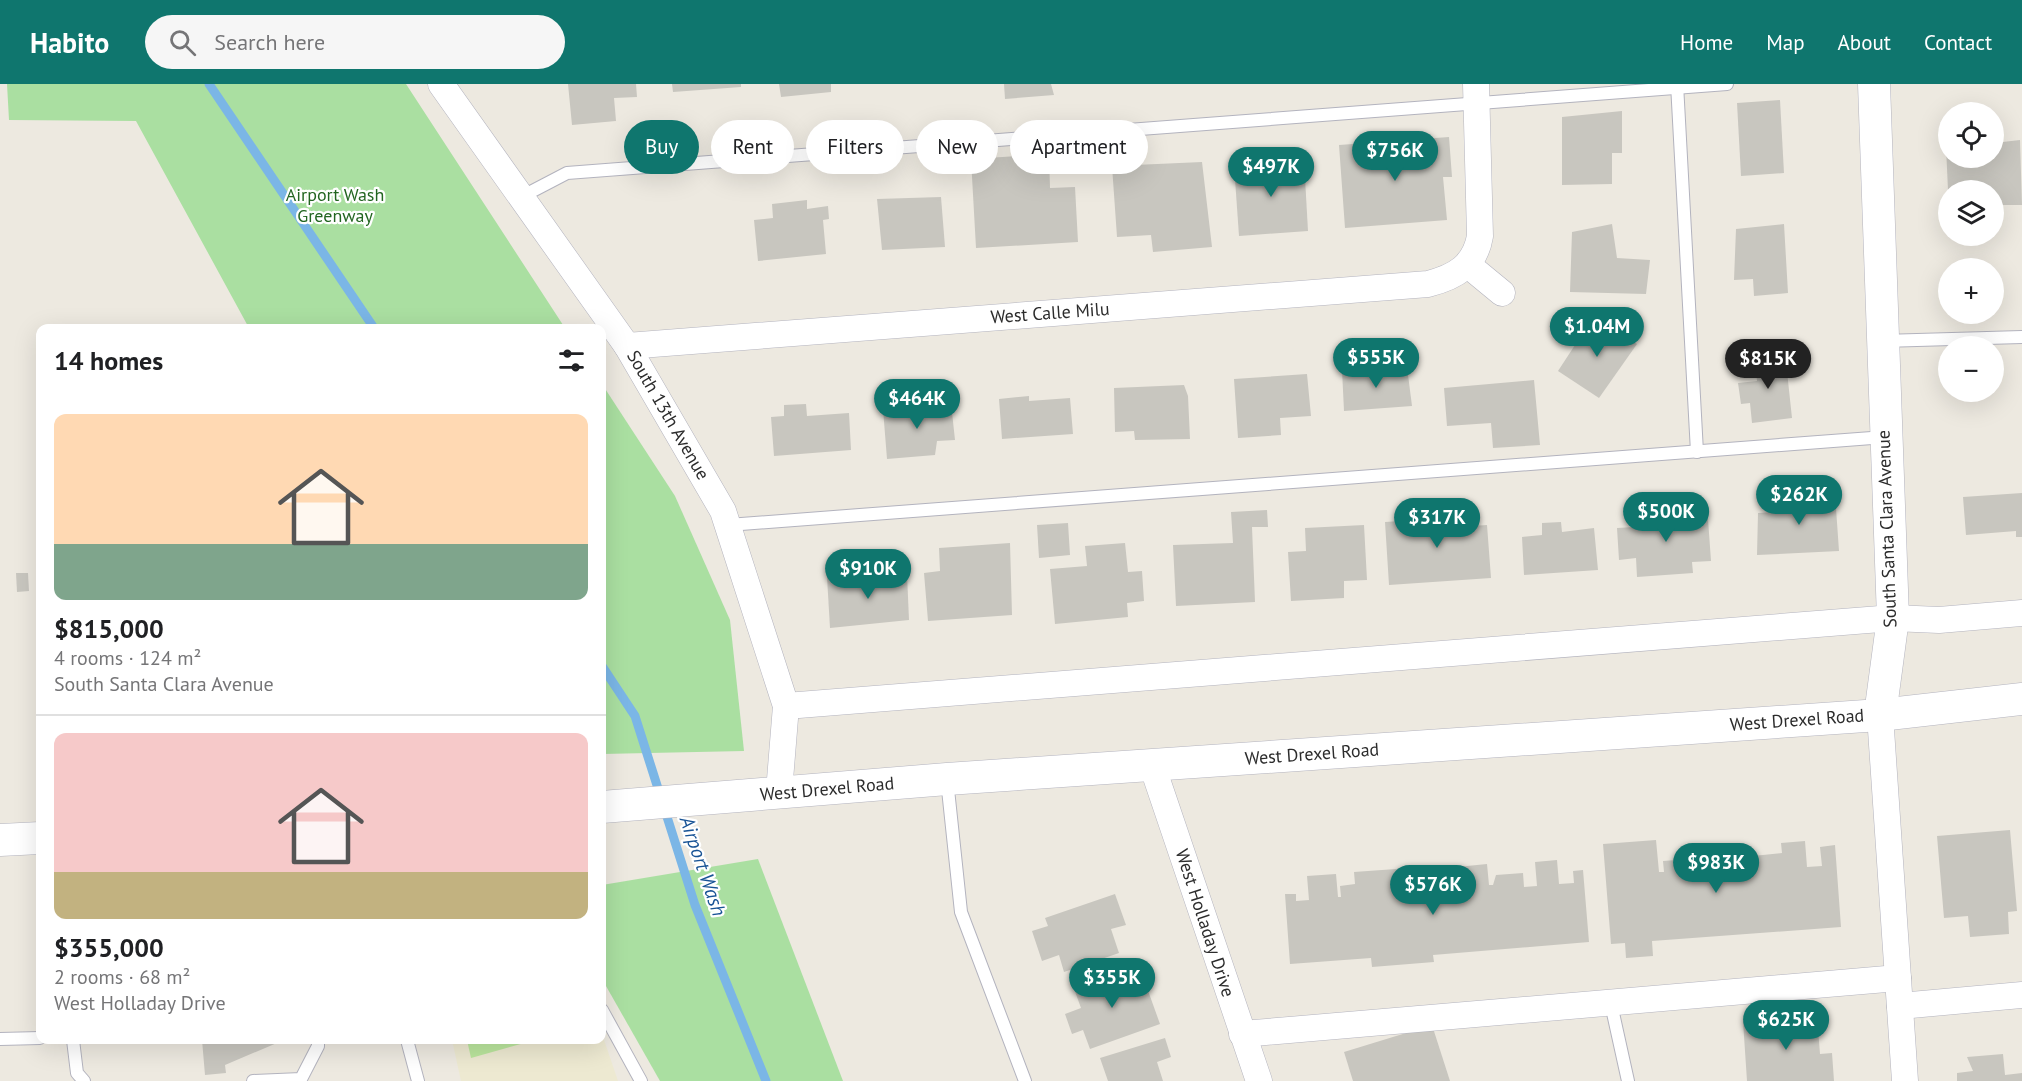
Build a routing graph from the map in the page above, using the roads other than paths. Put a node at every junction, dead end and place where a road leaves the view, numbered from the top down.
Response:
1 (441, 84) edge
2 (1727, 84) edge
3 (1874, 84) edge
4 (1677, 86) edge
5 (1477, 94) edge
6 (521, 197) junction
7 (1468, 265) junction
8 (1502, 293) dead end
9 (2022, 337) edge
10 (1882, 341) junction
11 (627, 346) junction
12 (1885, 437) junction
13 (1697, 452) junction
14 (728, 525) junction
15 (2022, 613) edge
16 (1893, 618) junction
17 (2022, 699) edge
18 (786, 706) junction
19 (1880, 715) junction
20 (1152, 765) junction
21 (947, 779) junction
22 (779, 792) junction
23 (606, 807) edge
24 (36, 838) edge
25 (0, 840) edge
26 (1898, 978) junction
27 (2022, 995) edge
28 (1611, 1004) junction
29 (1900, 1006) junction
30 (606, 1017) edge
31 (1242, 1034) junction
32 (36, 1038) edge
33 (0, 1039) edge
34 (74, 1044) edge
35 (318, 1044) edge
36 (408, 1044) edge
37 (84, 1081) edge
38 (253, 1081) edge
39 (418, 1081) edge
40 (641, 1081) edge
41 (1025, 1081) edge
42 (1259, 1081) edge
43 (1628, 1081) edge
44 (1905, 1081) edge

1 - 6 street, South 13th Avenue
2 - 4 lane
3 - 10 street, South Santa Clara Avenue
4 - 5 lane
4 - 13 lane
5 - 6 lane
5 - 7 street
6 - 11 street, South 13th Avenue
7 - 8 street
7 - 11 street, West Calle Milu
9 - 10 lane
10 - 12 street, South Santa Clara Avenue
11 - 14 street, South 13th Avenue
12 - 13 lane
12 - 16 street, South Santa Clara Avenue
13 - 14 lane
14 - 18 street, South 13th Avenue
15 - 16 street
16 - 18 street
16 - 19 street, South Santa Clara Avenue
17 - 19 street, West Drexel Road
18 - 22 street, South 13th Avenue
19 - 20 street, West Drexel Road
19 - 26 street, South Santa Clara Avenue
20 - 21 street, West Drexel Road
20 - 31 street, West Holladay Drive
21 - 22 street, West Drexel Road
21 - 41 lane
22 - 23 street, West Drexel Road
24 - 25 street
26 - 28 street
26 - 29 street, South Santa Clara Avenue
27 - 29 street
28 - 31 street
28 - 43 lane
29 - 44 street, South Santa Clara Avenue
30 - 40 lane
31 - 42 street, West Holladay Drive
32 - 33 lane
34 - 37 lane
35 - 38 lane
36 - 39 lane

